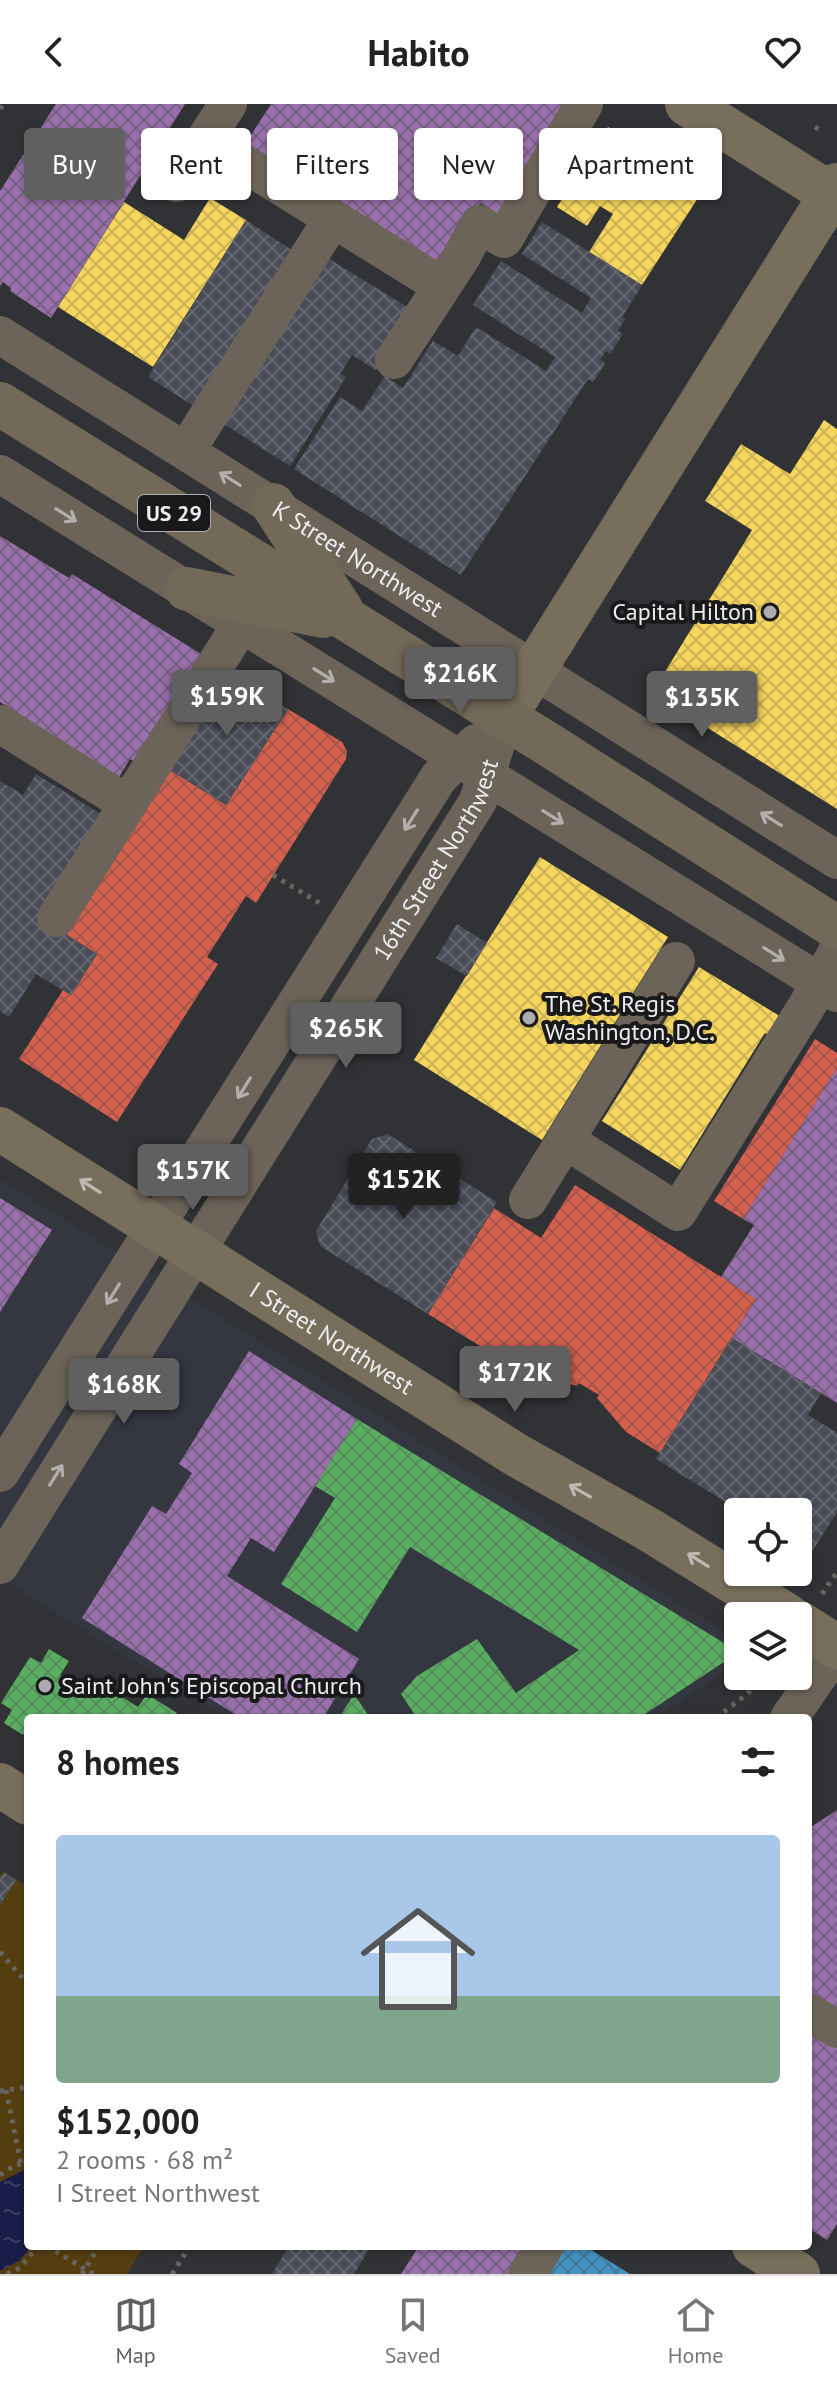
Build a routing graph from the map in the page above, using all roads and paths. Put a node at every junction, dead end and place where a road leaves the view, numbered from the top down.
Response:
1 (228, 104) edge
2 (584, 104) edge
3 (687, 104) edge
4 (736, 104) edge
5 (213, 128) edge
6 (830, 167) edge
7 (251, 168) edge
8 (333, 218) junction
9 (442, 286) junction
10 (0, 335) edge
11 (394, 360) dead end
12 (0, 404) edge
13 (186, 451) junction
14 (0, 474) edge
15 (273, 505) junction
16 (187, 589) junction
17 (349, 621) junction
18 (242, 623) junction
19 (533, 669) junction
20 (504, 718) junction
21 (0, 724) edge
22 (472, 767) junction
23 (128, 804) junction
24 (837, 860) edge
25 (273, 875) dead end
26 (325, 906) dead end
27 (56, 918) dead end
28 (837, 928) edge
29 (676, 961) dead end
30 (831, 976) edge
31 (0, 1129) edge
32 (565, 1140) junction
33 (528, 1200) dead end
34 (155, 1228) junction
35 (193, 1253) junction
36 (0, 1473) edge
37 (0, 1494) edge
38 (32, 1515) junction
39 (0, 1565) edge
40 (765, 1602) edge
41 (812, 1631) edge
42 (837, 1648) edge
43 (751, 1690) edge
44 (721, 1714) edge
45 (792, 1714) edge
46 (0, 1785) edge
47 (24, 1800) edge
48 (0, 1952) edge
49 (24, 1979) edge
50 (812, 2014) edge
51 (837, 2029) edge
52 (24, 2087) edge
53 (3, 2090) edge
54 (21, 2164) junction
55 (24, 2164) edge
56 (0, 2175) edge
57 (35, 2250) edge
58 (53, 2250) edge
59 (97, 2250) edge
60 (187, 2250) edge
61 (542, 2250) edge
62 (760, 2250) edge
63 (84, 2272) edge
64 (7, 2274) edge
65 (93, 2274) edge
66 (172, 2274) edge
67 (527, 2274) edge
68 (798, 2274) edge

1 - 5 street
2 - 9 street
3 - 6 main road
4 - 6 main road
6 - 19 main road, 16th Street Northwest
7 - 8 street
8 - 9 street
8 - 13 street
9 - 11 street
10 - 13 street, K Street Northwest
12 - 17 highway, US 29
15 -> 13 street, K Street Northwest
14 -> 16 street
15 - 17 highway
15 - 19 street, K Street Northwest
16 - 17 highway
16 - 18 street
17 - 20 highway, US 29
18 -> 22 street
18 - 23 street
19 - 20 main road, 16th Street Northwest
24 -> 19 street, K Street Northwest
20 - 22 street, 16th Street Northwest
20 - 28 highway, US 29
21 - 23 street
22 -> 30 street
22 -> 34 street, 16th Street Northwest
22 - 35 street, 16th Street Northwest
23 - 27 street
25 - 26 path
29 - 32 street
30 - 32 street
34 -> 31 main road, I Street Northwest
32 - 33 street
34 - 35 main road, I Street Northwest
34 -> 36 street, 16th Street Northwest
38 -> 35 street, 16th Street Northwest
40 -> 35 main road, I Street Northwest
37 - 38 street
38 - 39 street, 16th Street Northwest
41 - 42 main road
42 - 45 street
43 - 44 path
46 - 47 main road
48 - 49 path
50 - 51 street
52 - 53 path
53 - 54 path
54 - 55 path
54 - 56 path
57 - 64 path
58 - 63 path
59 - 63 path
60 - 66 path
61 - 67 street
62 - 68 main road
63 - 65 path

